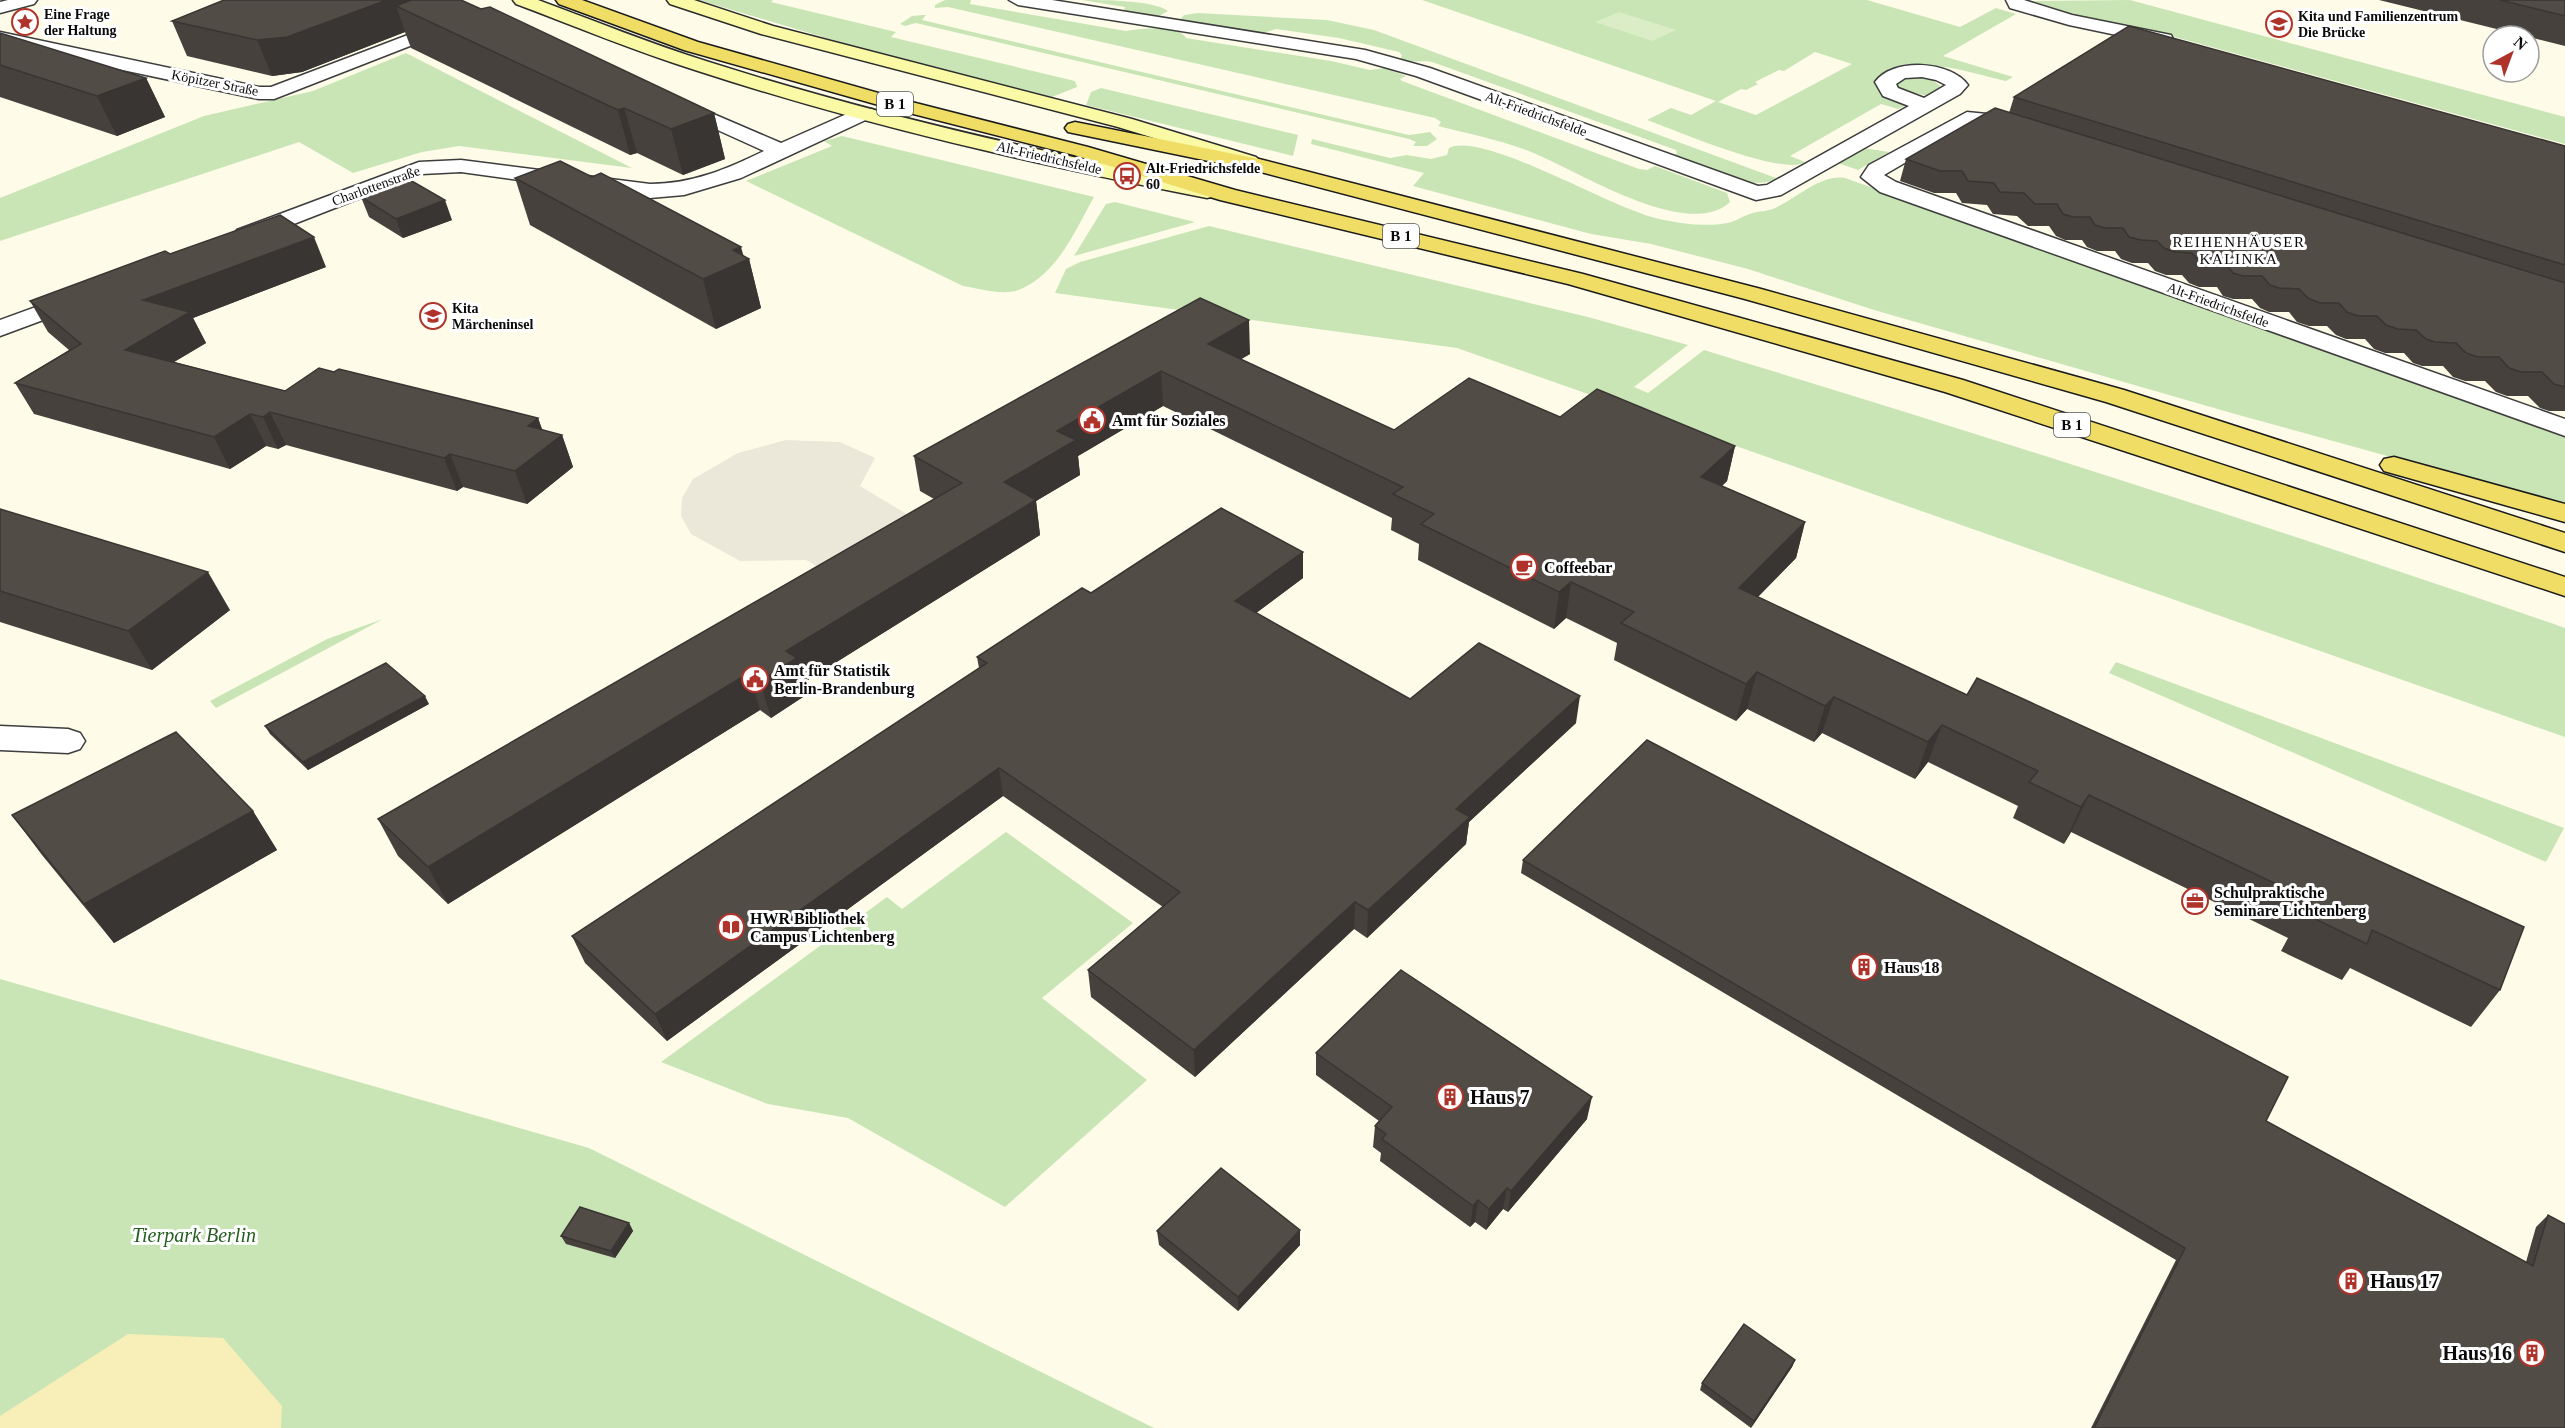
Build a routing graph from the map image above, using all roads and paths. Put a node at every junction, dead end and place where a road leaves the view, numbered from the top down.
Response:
1 (28, 0) edge
2 (522, 0) edge
3 (565, 0) edge
4 (1018, 0) edge
5 (2015, 0) edge
6 (0, 8) edge
7 (672, 8) edge
8 (457, 17) edge
9 (0, 38) edge
10 (2180, 42) edge
11 (655, 94) edge
12 (1925, 105) dead end
13 (865, 113) junction
14 (2044, 138) edge
15 (781, 152) junction
16 (1228, 195) junction
17 (230, 241) edge
18 (98, 292) edge
19 (0, 329) edge
20 (2115, 396) junction
21 (2565, 428) edge
22 (2565, 513) edge
23 (2565, 543) edge
24 (2565, 586) edge
25 (0, 738) edge
26 (68, 741) dead end

1 - 6 street
2 - 13 main road, Alt-Friedrichsfelde
3 - 16 main road, Alt-Friedrichsfelde / B 1
4 - 12 street, Alt-Friedrichsfelde
5 - 10 street
7 - 20 main road, B 1
8 - 9 street, Köpitzer Straße
11 - 15 street
13 - 15 street, Charlottenstraße
13 - 16 main road, Alt-Friedrichsfelde
14 - 21 street, Alt-Friedrichsfelde
15 - 17 street, Charlottenstraße
16 - 24 main road, B 1
18 - 19 street
20 - 22 main road
20 - 23 main road, B 1
25 - 26 street

